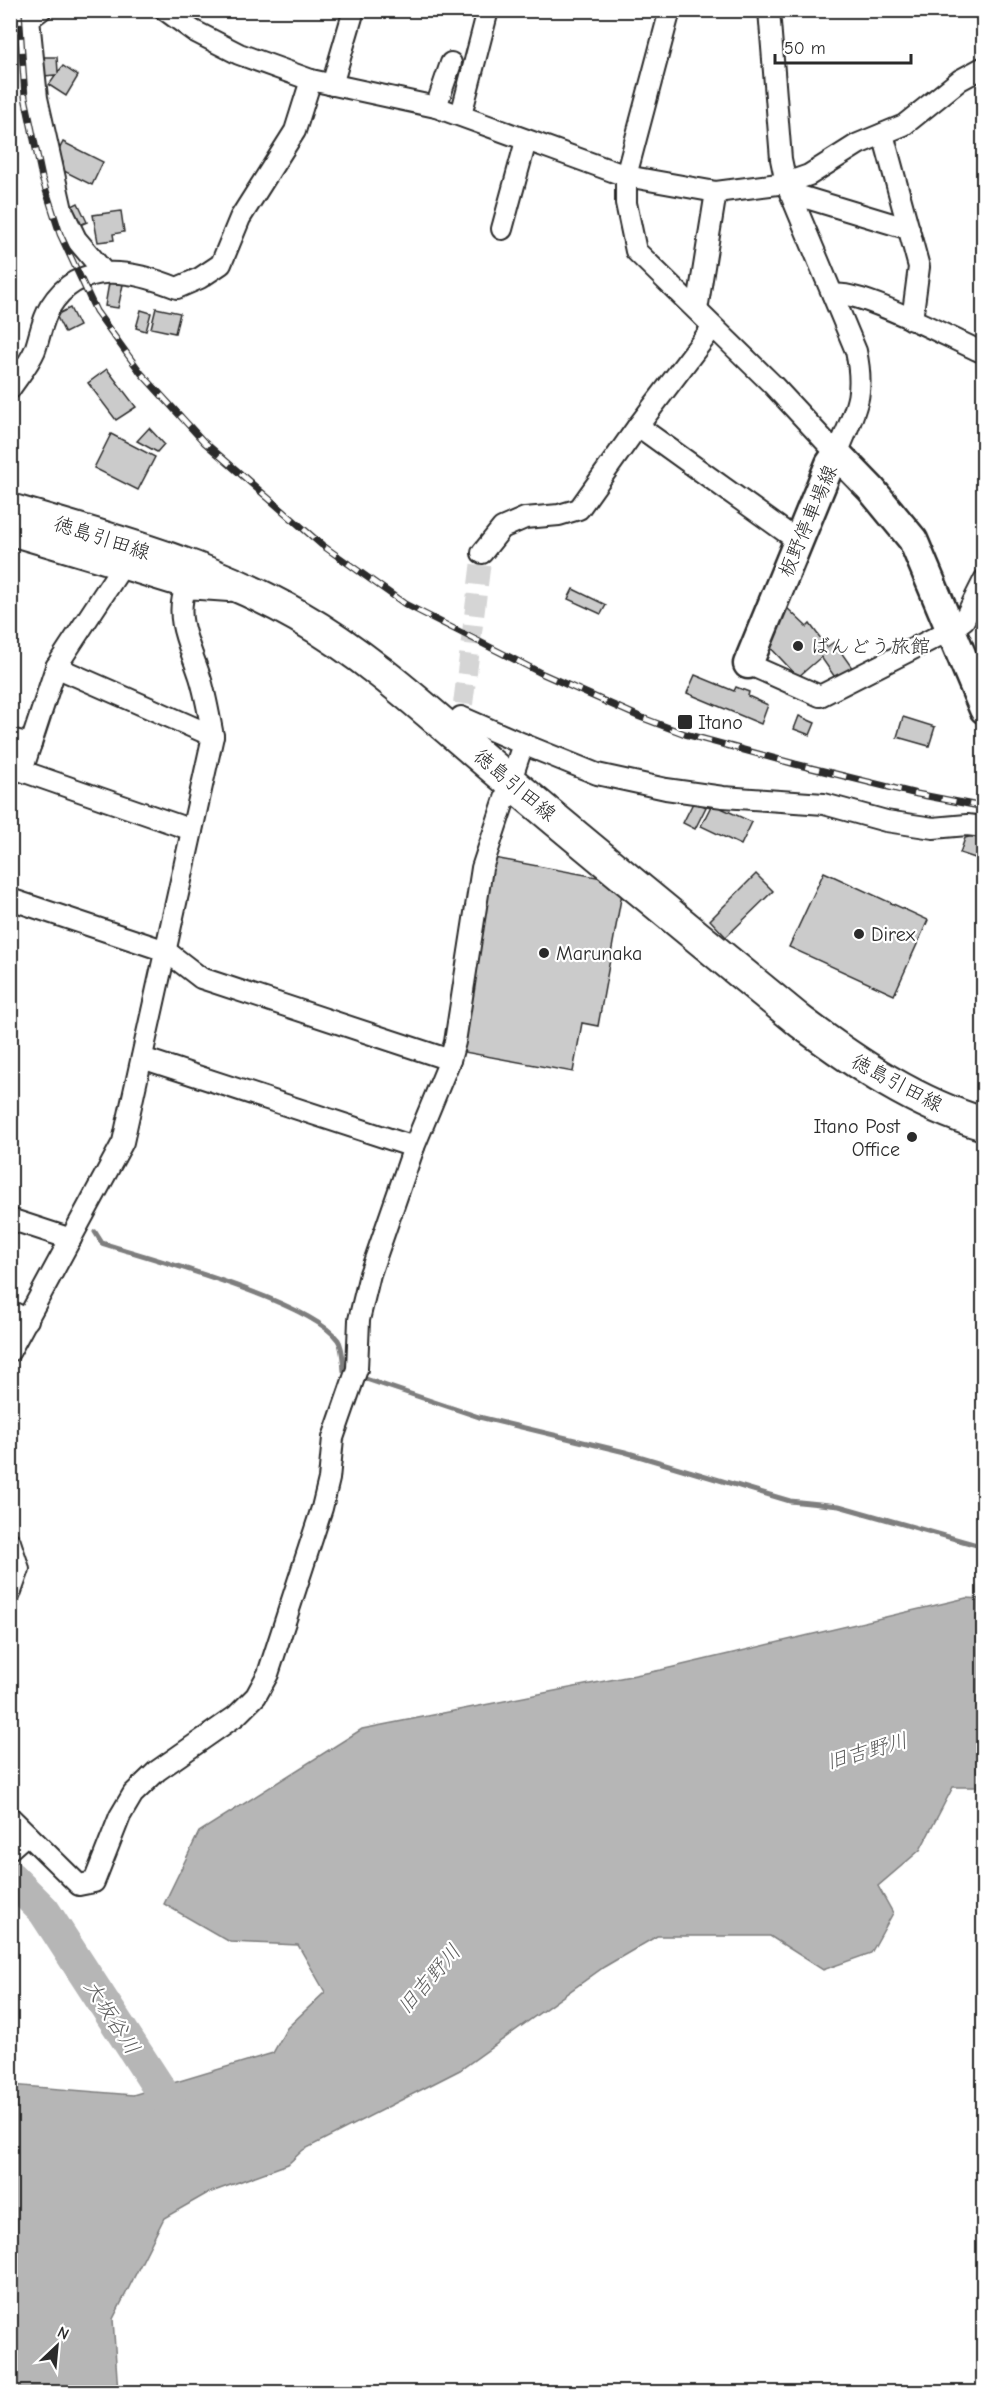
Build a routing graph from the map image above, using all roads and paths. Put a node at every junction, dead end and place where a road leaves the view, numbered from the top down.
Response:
1 (41, 10) edge
2 (165, 10) edge
3 (354, 10) edge
4 (488, 10) edge
5 (670, 10) edge
6 (769, 10) edge
7 (451, 63) dead end
8 (984, 67) edge
9 (311, 80) junction
10 (332, 85) junction
11 (436, 107) junction
12 (461, 115) junction
13 (883, 134) junction
14 (526, 141) junction
15 (626, 176) junction
16 (788, 188) junction
17 (716, 192) junction
18 (502, 229) dead end
19 (909, 229) junction
20 (104, 272) junction
21 (833, 295) junction
22 (697, 310) junction
23 (912, 320) junction
24 (713, 327) junction
25 (984, 353) edge
26 (10, 389) edge
27 (638, 426) junction
28 (837, 454) junction
29 (10, 510) edge
30 (10, 535) edge
31 (798, 541) junction
32 (482, 553) tunnel mouth
33 (121, 568) junction
34 (984, 580) edge
35 (186, 588) junction
36 (253, 592) junction
37 (952, 629) junction
38 (748, 664) joint
39 (56, 667) junction
40 (416, 701) junction
41 (984, 709) edge
42 (213, 736) junction
43 (10, 739) edge
44 (31, 744) junction
45 (523, 744) junction
46 (511, 783) junction
47 (984, 827) edge
48 (192, 830) junction
49 (10, 898) edge
50 (166, 951) junction
51 (142, 1058) junction
52 (450, 1060) junction
53 (984, 1124) edge
54 (414, 1147) junction
55 (10, 1219) edge
56 (71, 1239) junction
57 (10, 1311) edge
58 (28, 1320) junction
59 (10, 1351) edge
60 (10, 1542) edge
61 (10, 1594) edge
62 (10, 1817) edge
63 (18, 1843) edge

1 - 20 street
2 - 9 street
3 - 10 street
4 - 12 street
5 - 15 street
6 - 16 street
7 - 11 street
8 - 13 street
9 - 10 street
9 - 20 street
10 - 11 street
11 - 12 street
12 - 14 street
13 - 16 street
13 - 19 street
14 - 15 street
14 - 18 street
15 - 17 street
15 - 22 street
16 - 17 street
16 - 19 street
16 - 21 street
17 - 22 street
19 - 23 street
20 - 26 street
21 - 23 street
21 - 28 street
22 - 24 street
23 - 25 street
24 - 27 street
24 - 28 street
27 - 31 street
27 - 32 street
28 - 31 main road, 板野停車場線
28 - 37 main road, 板野停車場線
29 - 36 main road, 徳島引田線
30 - 33 street
31 - 38 main road, 板野停車場線
33 - 35 street
33 - 39 street
34 - 37 street
35 - 36 street
35 - 42 street
36 - 40 main road, 徳島引田線
37 - 38 street
37 - 41 main road, 板野停車場線
39 - 42 street
39 - 44 street
40 - 45 street
40 - 46 main road, 徳島引田線
42 - 48 street
43 - 44 street
44 - 48 street
45 - 46 street
45 - 47 street
46 - 52 street
46 - 53 main road, 徳島引田線
48 - 50 street
49 - 50 street
50 - 51 street
50 - 52 street
51 - 54 street
51 - 56 street
52 - 54 street
54 - 63 street
55 - 56 street
56 - 58 street
57 - 58 street
58 - 59 street
60 - 61 street
62 - 63 street

